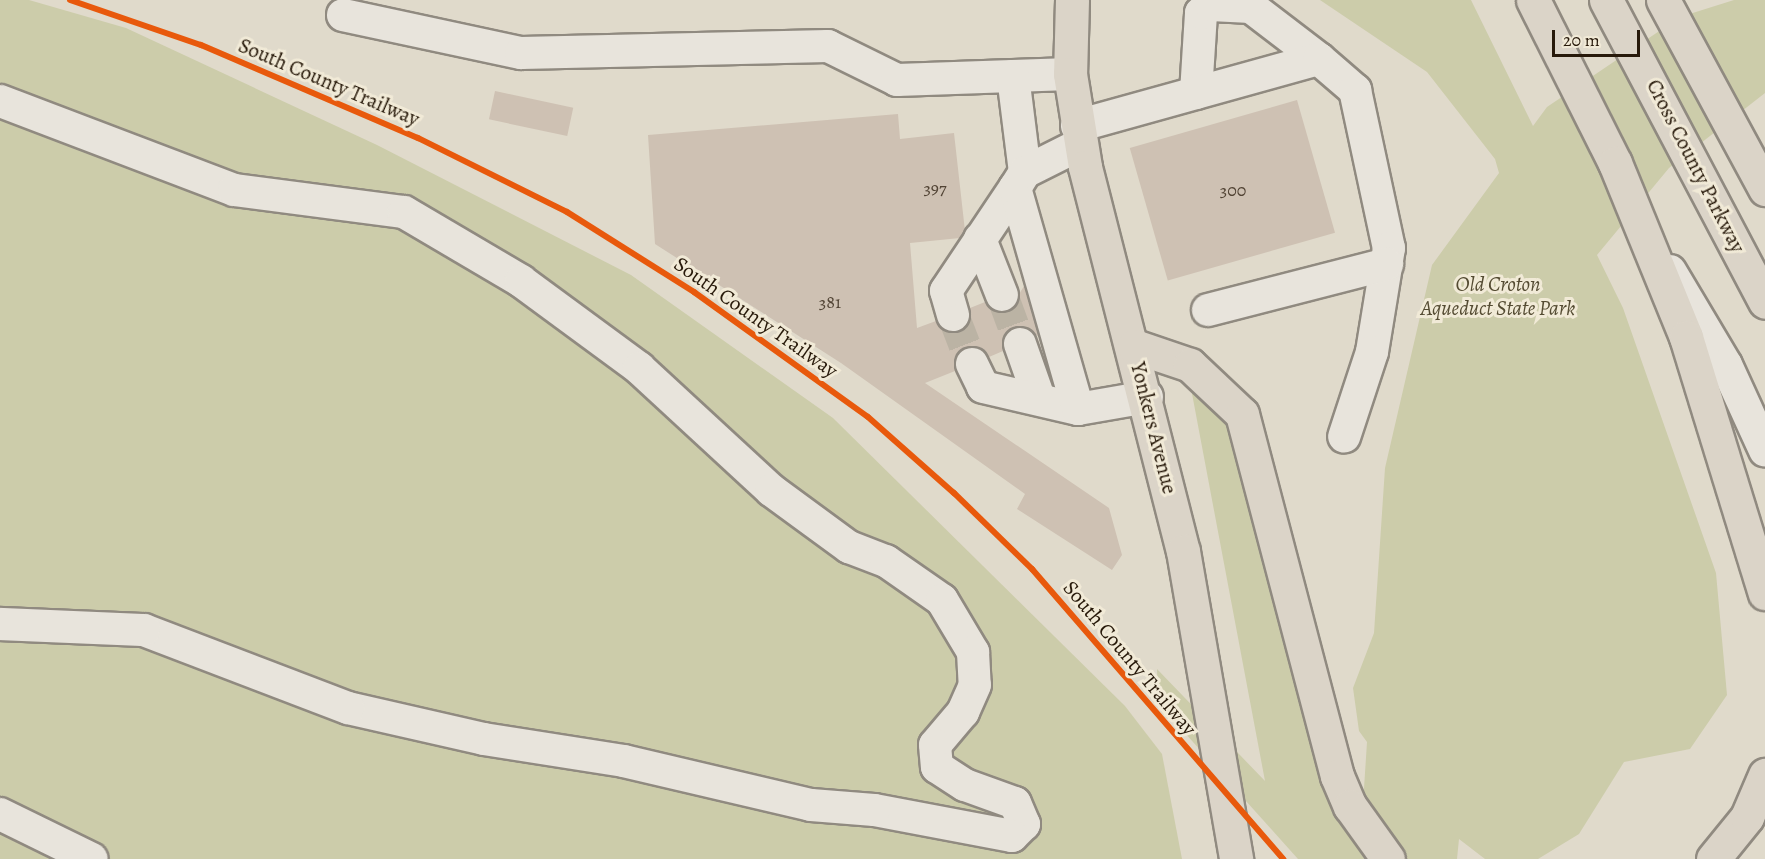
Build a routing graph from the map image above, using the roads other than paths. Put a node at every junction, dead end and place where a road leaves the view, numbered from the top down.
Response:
1 (1072, 0) edge
2 (1533, 0) edge
3 (1606, 0) edge
4 (1663, 0) edge
5 (343, 15) dead end
6 (1319, 59) junction
7 (1070, 74) junction
8 (1013, 76) junction
9 (1196, 93) junction
10 (0, 101) edge
11 (1079, 135) junction
12 (1020, 180) junction
13 (1765, 189) edge
14 (1640, 222) junction
15 (980, 239) junction
16 (1387, 264) junction
17 (1002, 295) tunnel mouth
18 (1765, 302) edge
19 (1208, 310) dead end
20 (953, 315) tunnel mouth
21 (1020, 344) tunnel mouth
22 (1134, 346) junction
23 (972, 364) tunnel mouth
24 (1147, 397) junction
25 (1039, 398) junction
26 (1078, 409) junction
27 (1344, 437) dead end
28 (1765, 450) edge
29 (1765, 592) edge
30 (0, 624) edge
31 (1765, 775) edge
32 (0, 814) edge
33 (92, 859) edge
34 (1236, 859) edge
35 (1388, 859) edge
36 (1713, 859) edge

1 - 7 main road, Yonkers Avenue
2 - 14 main road
3 - 18 main road, Cross County Parkway
4 - 13 main road
5 - 8 lane
6 - 9 lane
6 - 9 lane
6 - 16 lane
7 - 8 lane
7 - 11 main road, Yonkers Avenue
8 - 12 lane
9 - 11 lane
10 - 30 lane
11 - 12 lane
11 - 22 main road, Yonkers Avenue
12 - 15 lane
12 - 26 lane
14 - 28 lane
14 - 29 main road
15 - 17 lane
15 - 20 lane
16 - 19 lane
16 - 27 lane
21 - 25 lane
22 - 24 main road, Yonkers Avenue
22 - 35 main road
23 - 25 lane
24 - 26 lane
24 - 34 main road, Yonkers Avenue
25 - 26 lane
31 - 36 main road
32 - 33 lane

